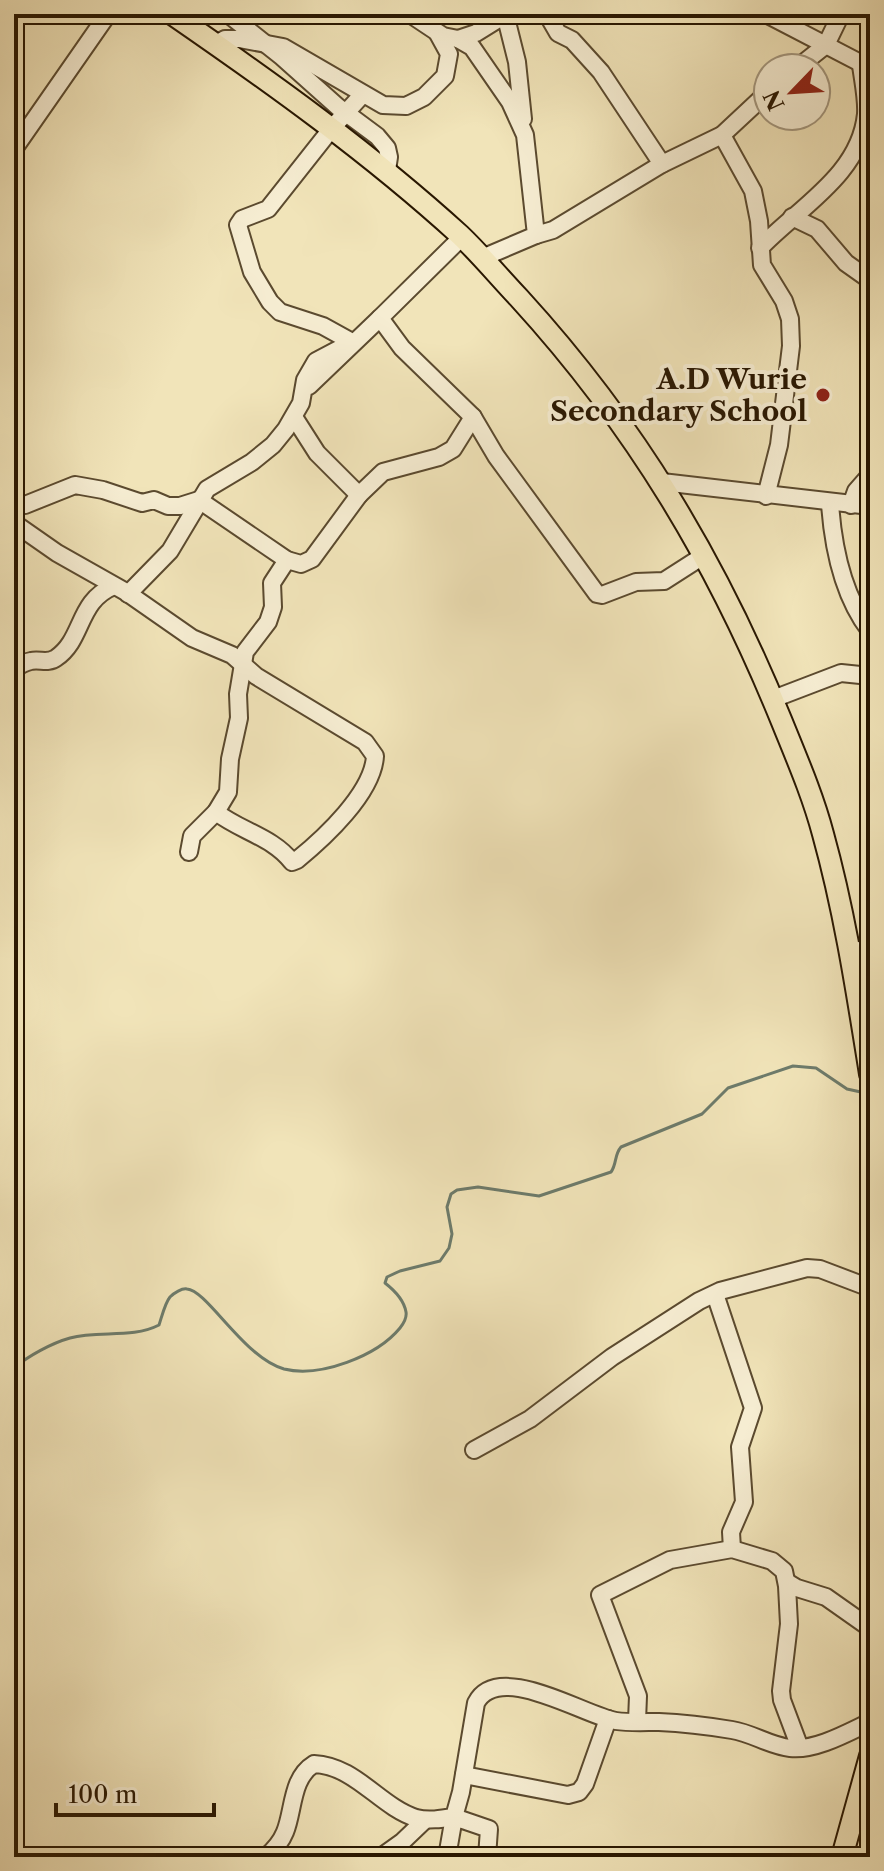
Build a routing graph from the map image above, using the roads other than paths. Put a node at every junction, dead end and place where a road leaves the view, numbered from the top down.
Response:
1 (108, 14) edge
2 (172, 14) edge
3 (228, 14) edge
4 (410, 14) edge
5 (505, 14) edge
6 (547, 14) edge
7 (766, 14) edge
8 (841, 14) edge
9 (800, 21) edge
10 (438, 34) junction
11 (458, 39) junction
12 (264, 42) junction
13 (216, 44) junction
14 (826, 45) junction
15 (817, 52) edge
16 (866, 66) edge
17 (363, 94) junction
18 (752, 107) edge
19 (348, 114) junction
20 (332, 128) junction
21 (525, 135) junction
22 (722, 135) junction
23 (14, 149) edge
24 (662, 164) junction
25 (387, 170) junction
26 (792, 217) junction
27 (536, 235) junction
28 (462, 237) junction
29 (760, 248) junction
30 (482, 258) junction
31 (870, 280) edge
32 (380, 318) junction
33 (352, 342) junction
34 (294, 417) junction
35 (473, 417) junction
36 (870, 475) edge
37 (662, 482) junction
38 (359, 495) junction
39 (766, 496) junction
40 (199, 500) junction
41 (14, 503) edge
42 (830, 504) junction
43 (851, 505) junction
44 (870, 506) edge
45 (14, 523) edge
46 (703, 556) junction
47 (287, 560) junction
48 (121, 590) junction
49 (870, 631) edge
50 (244, 665) junction
51 (14, 669) edge
52 (870, 676) edge
53 (773, 699) junction
54 (216, 812) junction
55 (189, 852) dead end
56 (860, 950) edge
57 (870, 1074) edge
58 (870, 1288) edge
59 (715, 1294) junction
60 (474, 1450) dead end
61 (732, 1549) junction
62 (787, 1582) junction
63 (870, 1628) edge
64 (608, 1719) junction
65 (637, 1721) junction
66 (870, 1722) edge
67 (800, 1748) junction
68 (870, 1756) edge
69 (464, 1775) junction
70 (454, 1817) junction
71 (425, 1820) junction
72 (181, 1857) edge
73 (198, 1857) edge
74 (266, 1857) edge
75 (381, 1857) edge
76 (447, 1857) edge
77 (487, 1857) edge
78 (842, 1857) edge

1 - 23 street
2 - 13 main road
3 - 12 street
4 - 10 street
5 - 11 street
5 - 21 street
6 - 24 street
7 - 9 street
8 - 14 street
9 - 14 street
10 - 11 street
10 - 17 street
11 - 21 street
12 - 13 street
12 - 17 street
12 - 19 street
13 - 20 main road
14 - 15 street
14 - 16 street
16 - 26 street
17 - 19 street
18 - 22 street
19 - 20 street
19 - 25 street
20 - 25 main road
20 - 33 street
21 - 27 street
22 - 24 street
22 - 29 street
24 - 27 street
25 - 28 main road
26 - 29 street
26 - 31 street
27 - 30 street
28 - 30 main road
28 - 32 street
29 - 39 street
30 - 37 main road
32 - 33 street
32 - 35 street
33 - 34 street
34 - 38 street
34 - 40 street
35 - 38 street
35 - 46 street
36 - 43 street
37 - 39 street
37 - 46 main road
38 - 47 street
39 - 42 street
40 - 41 street
40 - 47 street
40 - 48 street
42 - 43 street
42 - 49 street
43 - 44 street
45 - 48 street
46 - 53 main road
47 - 50 street
48 - 50 street
48 - 51 street
50 - 54 street
50 - 54 street
52 - 53 street
53 - 56 main road
54 - 55 street
56 - 57 main road
58 - 59 street
59 - 60 street
59 - 61 street
61 - 62 street
61 - 65 street
62 - 63 street
62 - 67 street
64 - 65 street
64 - 69 street
64 - 69 street
65 - 67 street
66 - 67 street
68 - 78 main road
69 - 70 street
70 - 71 street
70 - 76 street
70 - 77 street
71 - 74 street
71 - 75 street
72 - 73 street

